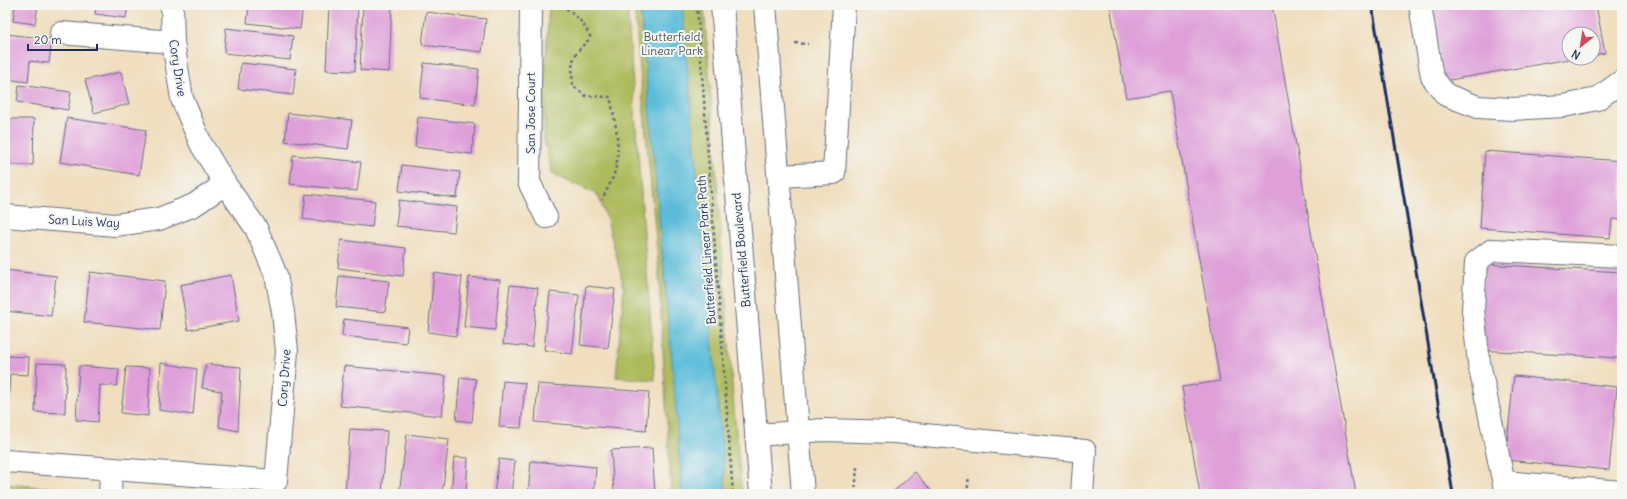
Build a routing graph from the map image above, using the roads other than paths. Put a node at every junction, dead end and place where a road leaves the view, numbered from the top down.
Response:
1 (172, 5) edge
2 (530, 5) edge
3 (722, 5) edge
4 (765, 5) edge
5 (844, 5) edge
6 (1420, 5) edge
7 (61, 33) dead end
8 (173, 42) junction
9 (1622, 81) edge
10 (779, 176) junction
11 (225, 184) junction
12 (5, 216) edge
13 (546, 217) dead end
14 (1622, 256) edge
15 (798, 431) junction
16 (756, 435) junction
17 (5, 462) edge
18 (111, 470) junction
19 (280, 488) edge
20 (1505, 488) edge
21 (1622, 492) edge
22 (110, 494) edge
23 (761, 494) edge
24 (803, 494) edge
25 (1082, 494) edge

1 - 8 street, Cory Drive
2 - 13 street, San Jose Court
3 - 16 street, Butterfield Boulevard
4 - 10 street
5 - 10 street
6 - 9 street
7 - 8 street
8 - 11 street, Cory Drive
10 - 15 street
11 - 12 street, San Luis Way
11 - 19 street, Cory Drive
14 - 20 street
15 - 16 street
15 - 24 street
15 - 25 street
16 - 23 street, Butterfield Boulevard
17 - 18 street, Cory Drive
18 - 19 street, Cory Drive
18 - 22 street
20 - 21 street

